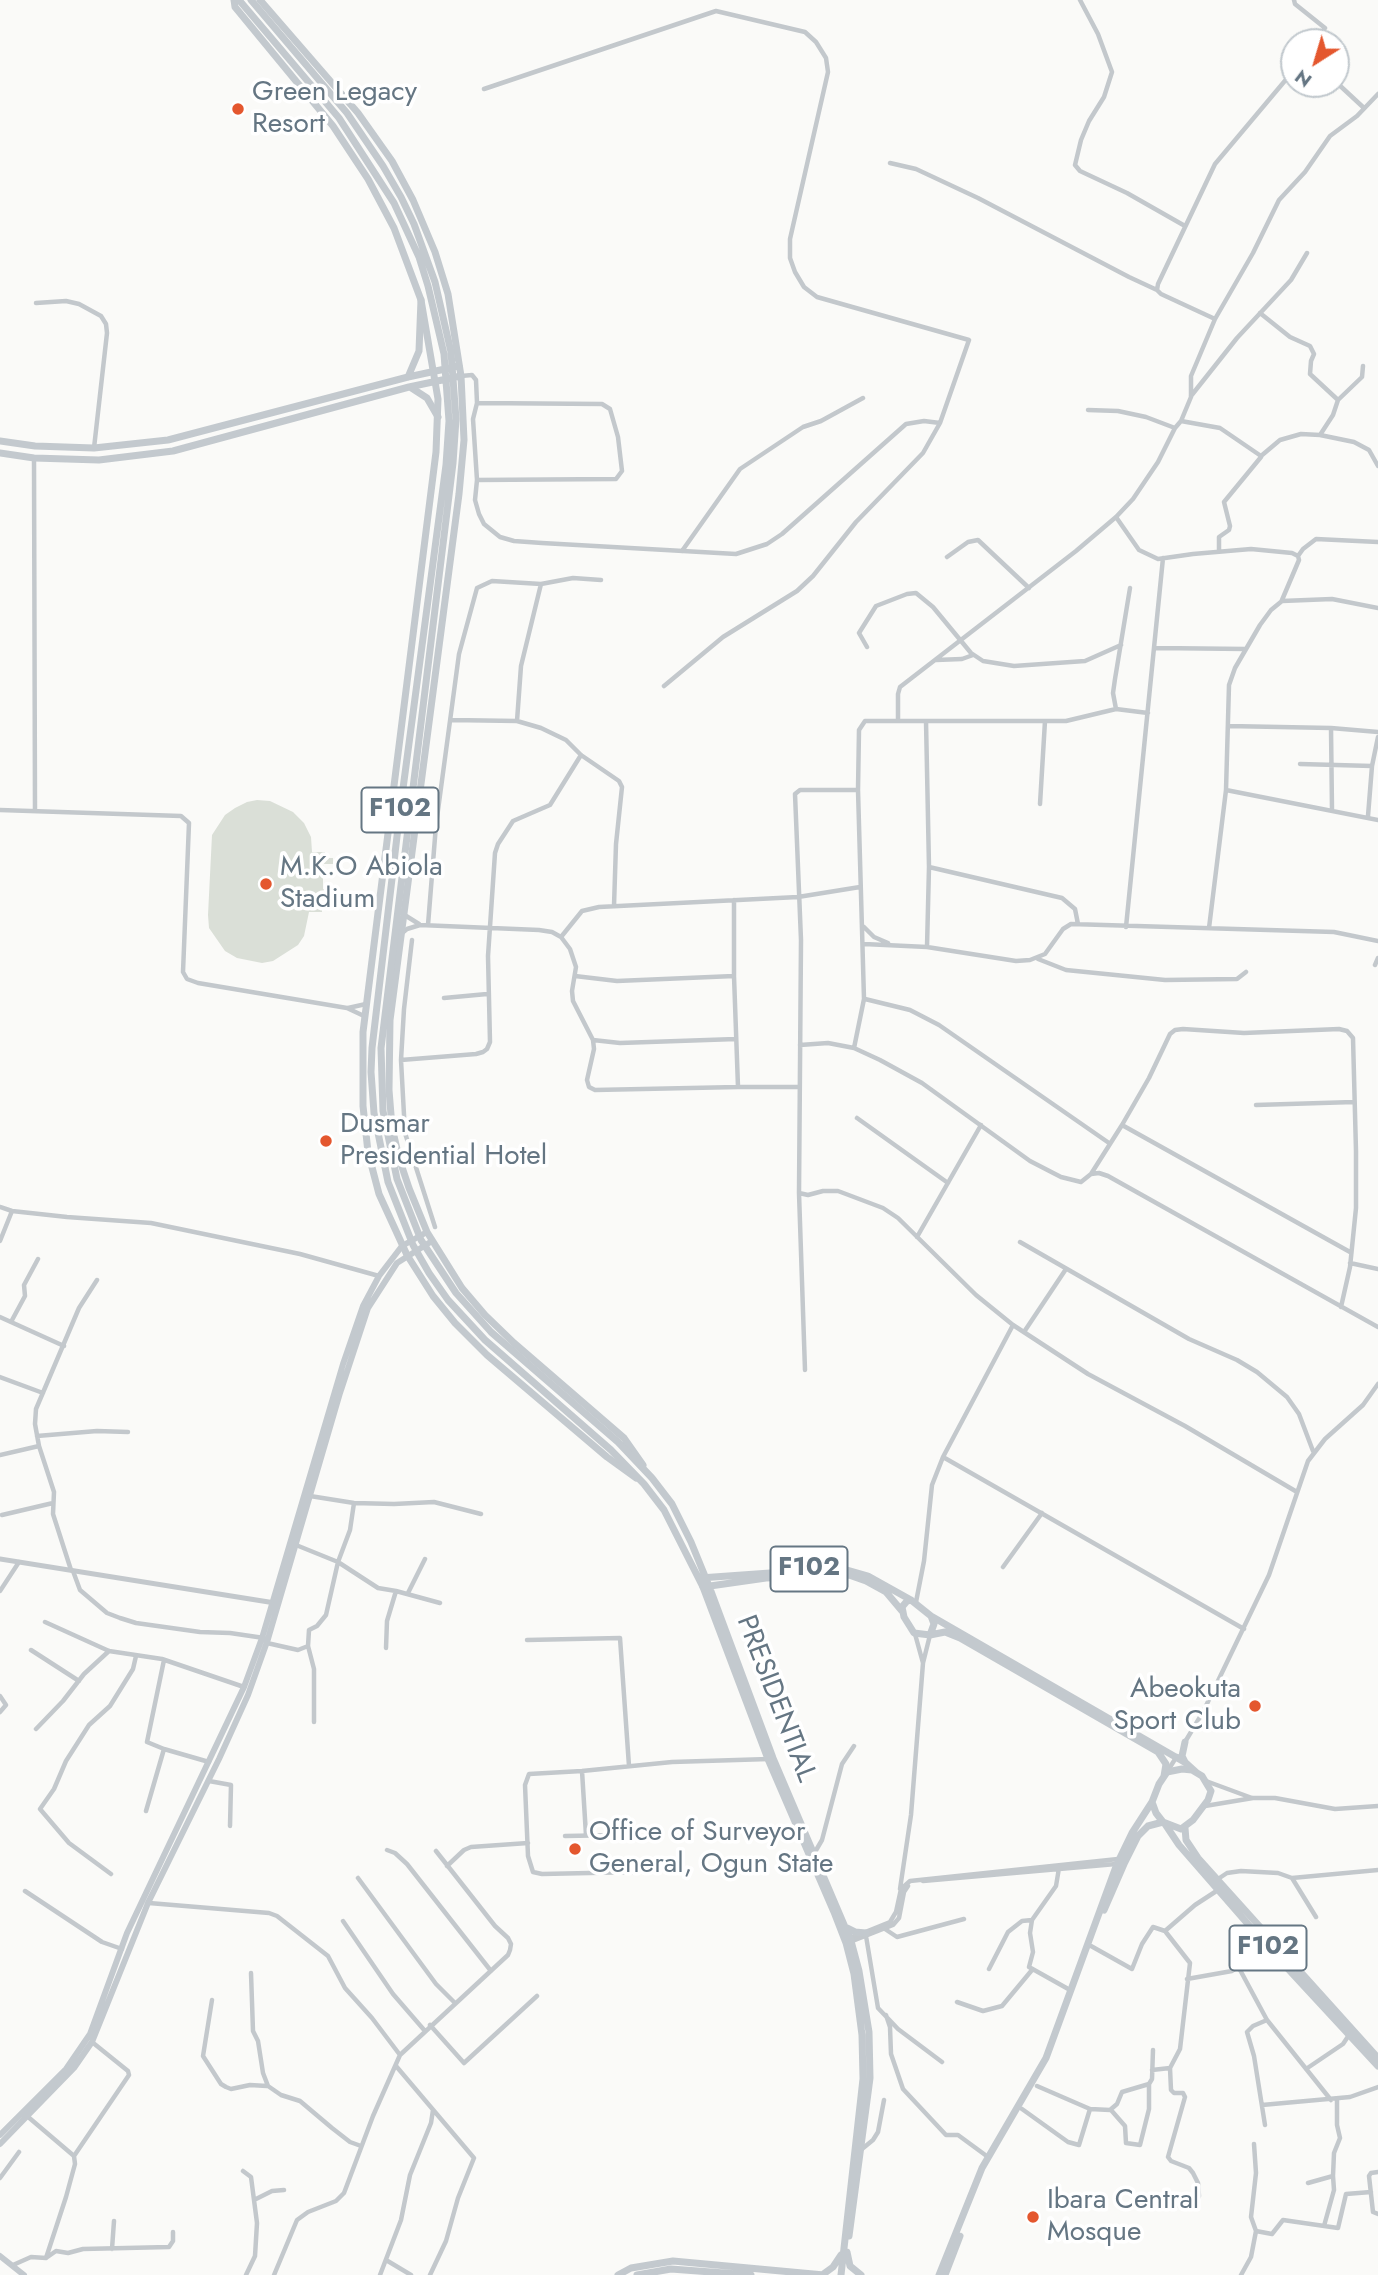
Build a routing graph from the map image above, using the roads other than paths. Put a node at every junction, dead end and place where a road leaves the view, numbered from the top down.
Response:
1 (237, 0) edge
2 (251, 0) edge
3 (260, 0) edge
4 (1080, 0) edge
5 (1294, 0) edge
6 (1325, 28) edge
7 (1280, 87) edge
8 (484, 89) dead end
9 (1378, 94) edge
10 (1350, 95) edge
11 (1364, 108) junction
12 (890, 163) dead end
13 (1185, 226) junction
14 (1307, 253) dead end
15 (422, 256) junction
16 (1157, 290) junction
17 (421, 300) junction
18 (36, 303) dead end
19 (1259, 313) junction
20 (1215, 319) junction
21 (459, 366) junction
22 (1363, 366) dead end
23 (434, 371) junction
24 (461, 376) junction
25 (408, 377) junction
26 (436, 381) junction
27 (409, 387) junction
28 (1191, 397) junction
29 (863, 398) dead end
30 (1338, 400) junction
31 (477, 403) junction
32 (1088, 410) dead end
33 (438, 417) junction
34 (1181, 421) junction
35 (940, 423) junction
36 (1175, 428) junction
37 (1320, 435) junction
38 (0, 440) edge
39 (94, 447) junction
40 (110, 447) junction
41 (0, 453) edge
42 (1261, 456) junction
43 (34, 458) junction
44 (111, 458) junction
45 (1377, 461) edge
46 (477, 480) junction
47 (446, 492) junction
48 (1116, 517) junction
49 (1378, 542) edge
50 (1219, 551) junction
51 (681, 552) junction
52 (1298, 556) junction
53 (947, 557) dead end
54 (1163, 558) junction
55 (601, 580) dead end
56 (541, 584) junction
57 (1029, 588) junction
58 (1130, 588) dead end
59 (1282, 601) junction
60 (1378, 608) edge
61 (960, 640) junction
62 (1121, 645) junction
63 (867, 647) dead end
64 (1155, 648) junction
65 (1246, 649) junction
66 (973, 655) junction
67 (935, 660) junction
68 (664, 686) dead end
69 (1116, 709) junction
70 (1148, 713) junction
71 (451, 719) junction
72 (517, 720) junction
73 (898, 720) junction
74 (926, 721) junction
75 (1045, 721) junction
76 (406, 725) junction
77 (1228, 726) junction
78 (424, 727) junction
79 (1331, 728) junction
80 (1378, 734) edge
81 (580, 755) junction
82 (1300, 764) dead end
83 (1332, 764) junction
84 (1372, 766) junction
85 (858, 790) junction
86 (1226, 790) junction
87 (1040, 804) dead end
88 (0, 810) edge
89 (1332, 810) junction
90 (35, 811) junction
91 (1368, 816) junction
92 (1378, 820) edge
93 (929, 867) junction
94 (860, 887) junction
95 (798, 897) junction
96 (734, 900) junction
97 (614, 906) junction
98 (403, 914) junction
99 (1078, 924) junction
100 (420, 925) junction
101 (428, 925) junction
102 (864, 926) junction
103 (490, 927) junction
104 (1125, 927) junction
105 (1209, 928) junction
106 (401, 934) junction
107 (561, 937) junction
108 (412, 940) dead end
109 (1378, 941) edge
110 (864, 944) junction
111 (899, 946) junction
112 (928, 947) junction
113 (1378, 958) edge
114 (1037, 959) junction
115 (1375, 965) dead end
116 (1246, 972) dead end
117 (575, 976) junction
118 (734, 976) junction
119 (487, 993) junction
120 (444, 998) dead end
121 (864, 999) junction
122 (366, 1004) junction
123 (347, 1008) junction
124 (365, 1017) junction
125 (736, 1039) junction
126 (593, 1040) junction
127 (800, 1045) junction
128 (854, 1048) junction
129 (401, 1060) junction
130 (738, 1087) junction
131 (798, 1087) junction
132 (1354, 1102) junction
133 (1256, 1105) dead end
134 (857, 1118) dead end
135 (981, 1125) junction
136 (1122, 1125) junction
137 (1109, 1143) junction
138 (1091, 1174) junction
139 (948, 1183) junction
140 (799, 1193) junction
141 (0, 1207) edge
142 (12, 1211) junction
143 (435, 1227) dead end
144 (427, 1232) junction
145 (917, 1237) junction
146 (0, 1241) edge
147 (432, 1241) junction
148 (1020, 1242) dead end
149 (402, 1246) junction
150 (1351, 1252) junction
151 (407, 1255) junction
152 (38, 1259) dead end
153 (1350, 1263) junction
154 (1066, 1269) junction
155 (1378, 1269) edge
156 (379, 1276) junction
157 (97, 1280) dead end
158 (1340, 1307) junction
159 (0, 1317) edge
160 (11, 1322) junction
161 (1013, 1325) junction
162 (1378, 1327) edge
163 (1024, 1332) junction
164 (64, 1346) junction
165 (805, 1370) dead end
166 (0, 1377) edge
167 (1378, 1384) edge
168 (43, 1393) junction
169 (128, 1432) dead end
170 (37, 1436) junction
171 (39, 1446) junction
172 (1313, 1452) junction
173 (0, 1455) edge
174 (943, 1457) junction
175 (652, 1478) junction
176 (644, 1484) junction
177 (1297, 1492) junction
178 (310, 1496) junction
179 (53, 1503) junction
180 (354, 1503) junction
181 (1042, 1513) junction
182 (481, 1514) dead end
183 (2, 1515) dead end
184 (295, 1545) junction
185 (0, 1559) edge
186 (425, 1559) dead end
187 (19, 1562) junction
188 (338, 1562) junction
189 (1003, 1567) dead end
190 (72, 1571) junction
191 (702, 1577) junction
192 (706, 1587) junction
193 (0, 1591) edge
194 (396, 1591) junction
195 (408, 1593) junction
196 (914, 1601) junction
197 (440, 1602) dead end
198 (274, 1603) junction
199 (902, 1611) junction
200 (931, 1616) junction
201 (45, 1622) dead end
202 (1244, 1629) junction
203 (914, 1633) junction
204 (930, 1634) junction
205 (265, 1640) junction
206 (527, 1640) dead end
207 (308, 1646) junction
208 (386, 1648) dead end
209 (31, 1650) dead end
210 (108, 1651) junction
211 (136, 1656) junction
212 (164, 1660) junction
213 (923, 1663) junction
214 (79, 1681) junction
215 (244, 1687) junction
216 (0, 1696) edge
217 (0, 1712) edge
218 (314, 1722) dead end
219 (36, 1729) dead end
220 (1185, 1742) junction
221 (854, 1746) dead end
222 (164, 1749) junction
223 (1176, 1757) junction
224 (770, 1758) junction
225 (210, 1762) junction
226 (1186, 1763) junction
227 (629, 1766) junction
228 (582, 1771) junction
229 (1197, 1773) junction
230 (1166, 1774) junction
231 (209, 1781) junction
232 (1206, 1781) junction
233 (1238, 1793) junction
234 (1253, 1798) junction
235 (1238, 1800) junction
236 (1152, 1802) junction
237 (1204, 1806) junction
238 (1378, 1806) edge
239 (146, 1811) dead end
240 (1164, 1823) junction
241 (230, 1826) dead end
242 (1185, 1828) junction
243 (586, 1835) junction
244 (621, 1835) dead end
245 (565, 1836) dead end
246 (528, 1843) junction
247 (387, 1850) dead end
248 (436, 1851) dead end
249 (815, 1852) junction
250 (1121, 1861) junction
251 (447, 1866) junction
252 (1060, 1866) junction
253 (1378, 1870) edge
254 (637, 1872) dead end
255 (111, 1874) dead end
256 (358, 1878) dead end
257 (1292, 1878) junction
258 (1217, 1880) junction
259 (25, 1891) dead end
260 (1219, 1891) junction
261 (899, 1894) junction
262 (145, 1902) junction
263 (1316, 1917) dead end
264 (964, 1919) dead end
265 (1032, 1920) junction
266 (343, 1921) dead end
267 (845, 1926) junction
268 (886, 1929) junction
269 (1165, 1931) junction
270 (865, 1935) junction
271 (848, 1940) junction
272 (127, 1944) junction
273 (1091, 1946) junction
274 (1267, 1946) junction
275 (122, 1949) junction
276 (854, 1952) junction
277 (1239, 1968) junction
278 (989, 1969) dead end
279 (1032, 1970) junction
280 (491, 1971) junction
281 (251, 1973) dead end
282 (1187, 1979) junction
283 (1070, 1990) junction
284 (537, 1996) dead end
285 (212, 2000) dead end
286 (957, 2002) dead end
287 (455, 2003) junction
288 (886, 2015) junction
289 (1267, 2020) junction
290 (430, 2025) junction
291 (425, 2031) junction
292 (1349, 2035) junction
293 (92, 2042) junction
294 (1153, 2050) dead end
295 (400, 2055) junction
296 (1378, 2058) edge
297 (942, 2062) dead end
298 (396, 2066) junction
299 (1378, 2067) edge
300 (1170, 2068) junction
301 (1306, 2069) junction
302 (1152, 2070) junction
303 (1149, 2084) junction
304 (268, 2086) junction
305 (1037, 2086) junction
306 (1378, 2087) edge
307 (1337, 2099) junction
308 (884, 2100) dead end
309 (1331, 2100) junction
310 (1262, 2105) junction
311 (1022, 2109) junction
312 (1090, 2109) junction
313 (433, 2110) junction
314 (1111, 2110) junction
315 (27, 2116) junction
316 (1265, 2125) dead end
317 (0, 2135) edge
318 (0, 2144) edge
319 (1254, 2144) dead end
320 (361, 2146) junction
321 (862, 2149) junction
322 (19, 2152) dead end
323 (74, 2156) junction
324 (988, 2157) junction
325 (243, 2171) dead end
326 (1378, 2172) edge
327 (1333, 2176) junction
328 (0, 2178) edge
329 (1308, 2183) dead end
330 (284, 2190) dead end
331 (1371, 2192) junction
332 (254, 2200) junction
333 (1179, 2206) dead end
334 (1378, 2214) edge
335 (114, 2221) dead end
336 (1324, 2226) junction
337 (1256, 2231) junction
338 (173, 2232) dead end
339 (112, 2249) junction
340 (845, 2252) junction
341 (0, 2258) edge
342 (46, 2258) junction
343 (386, 2260) junction
344 (12, 2265) junction
345 (17, 2275) edge
346 (24, 2275) edge
347 (246, 2275) edge
348 (274, 2275) edge
349 (380, 2275) edge
350 (411, 2275) edge
351 (430, 2275) edge
352 (618, 2275) edge
353 (638, 2275) edge
354 (751, 2275) edge
355 (823, 2275) edge
356 (843, 2275) edge
357 (860, 2275) edge
358 (939, 2275) edge
359 (945, 2275) edge
360 (1241, 2275) edge

1 - 15 main road, F102
1 - 17 main road
2 - 15 main road, F102
3 - 21 main road
4 - 13 street
5 - 6 street
7 - 13 street
8 - 35 street
9 - 11 street
10 - 11 street
11 - 20 street
12 - 16 street
13 - 16 street
14 - 19 street
15 - 47 main road, F102
16 - 20 street
17 - 23 main road
17 - 25 main road
18 - 39 street
19 - 28 street
19 - 30 street
20 - 28 street
21 - 23 main road
21 - 24 main road
22 - 30 street
23 - 25 main road
23 - 26 main road
24 - 26 main road
24 - 31 street
24 - 78 main road
25 - 40 main road
26 - 27 main road
26 - 33 main road
27 - 33 main road
27 - 44 main road
28 - 34 street
29 - 51 street
30 - 37 street
31 - 46 street
31 - 46 street
32 - 36 street
33 - 76 main road
34 - 36 street
34 - 42 street
35 - 51 street
35 - 68 street
36 - 48 street
37 - 42 street
37 - 45 street
38 - 39 main road
39 - 40 main road
40 - 44 main road
41 - 43 main road
42 - 50 street
43 - 44 main road
43 - 90 street
46 - 51 street
47 - 76 main road, F102
47 - 78 main road, F102
48 - 54 street
48 - 57 street
49 - 52 street
50 - 52 street
50 - 54 street
52 - 59 street
53 - 57 street
54 - 64 street
55 - 56 street
56 - 71 street
56 - 72 street
57 - 61 street
58 - 62 street
59 - 60 street
59 - 65 street
61 - 63 street
61 - 66 street
61 - 67 street
62 - 66 street
62 - 69 street
64 - 65 street
64 - 70 street
65 - 77 street
66 - 67 street
67 - 73 street
69 - 70 street
69 - 75 street
70 - 104 street
71 - 72 street
71 - 101 street
72 - 81 street
73 - 74 street
73 - 85 street
74 - 75 street
74 - 93 street
75 - 87 street
76 - 122 main road
76 - 176 main road, F102
77 - 79 street
77 - 86 street
78 - 98 main road
78 - 175 main road, F102
79 - 80 street
79 - 83 street
80 - 84 street
81 - 97 street
81 - 103 street
82 - 83 street
83 - 84 street
83 - 89 street
84 - 91 street
85 - 94 street
85 - 95 street
86 - 89 street
86 - 105 street
88 - 90 street
89 - 91 street
90 - 123 street
91 - 92 street
93 - 99 street
93 - 112 street
94 - 95 street
94 - 102 street
95 - 96 street
95 - 127 street
96 - 97 street
96 - 118 street
97 - 107 street
98 - 100 street
98 - 106 main road
99 - 104 street
99 - 114 street
100 - 101 street
100 - 106 street
101 - 103 street
102 - 110 street
102 - 111 street
103 - 107 street
103 - 119 street
104 - 105 street
105 - 109 street
106 - 144 main road
107 - 117 street
108 - 129 street
110 - 111 street
110 - 121 street
111 - 112 street
112 - 114 street
113 - 115 street
114 - 116 street
117 - 118 street
117 - 126 street
118 - 125 street
119 - 120 street
119 - 129 street
121 - 128 street
121 - 137 street
122 - 123 street
122 - 124 main road
123 - 124 street
124 - 149 main road
125 - 126 street
125 - 130 street
126 - 130 street
127 - 128 street
127 - 131 street
128 - 135 street
129 - 143 street
130 - 131 street
131 - 140 street
132 - 133 street
132 - 136 street
132 - 150 street
134 - 139 street
135 - 138 street
135 - 139 street
136 - 137 street
136 - 150 street
137 - 138 street
138 - 158 street
139 - 145 street
140 - 145 street
140 - 165 street
141 - 142 street
142 - 146 street
142 - 156 street
144 - 147 main road
144 - 149 main road
145 - 161 street
147 - 151 main road
147 - 175 main road
148 - 154 street
149 - 151 main road
149 - 156 main road
150 - 153 street
151 - 176 main road
151 - 178 main road
152 - 160 street
153 - 155 street
153 - 158 street
154 - 163 street
154 - 172 street
156 - 198 main road
157 - 164 street
158 - 162 street
159 - 160 street
160 - 164 street
161 - 163 street
161 - 174 street
163 - 177 street
164 - 168 street
166 - 168 street
167 - 172 street
168 - 170 street
169 - 170 street
170 - 171 street
171 - 173 street
171 - 179 street
172 - 177 street
174 - 181 street
174 - 196 street
175 - 191 main road, F102
176 - 191 main road, F102
177 - 202 street
178 - 180 street
178 - 184 main road
179 - 183 street
179 - 190 street
180 - 182 street
180 - 188 street
181 - 189 street
181 - 202 street
184 - 188 street
184 - 198 main road
185 - 187 street
186 - 195 street
187 - 190 street
187 - 193 street
188 - 194 street
188 - 207 street
190 - 198 street
190 - 205 street
191 - 192 main road, F102
191 - 196 main road, F102
192 - 199 main road, F102
192 - 224 main road
194 - 195 street
194 - 208 street
195 - 197 street
196 - 199 main road
196 - 200 main road, F102
198 - 205 main road
199 - 203 main road, F102
200 - 204 main road
200 - 223 main road, F102
201 - 210 street
202 - 220 street
203 - 204 main road
203 - 213 street
204 - 213 street
204 - 230 main road
205 - 207 street
205 - 215 main road
205 - 231 main road
206 - 227 street
207 - 218 street
209 - 214 street
210 - 211 street
210 - 214 street
211 - 212 street
211 - 255 street
212 - 215 street
212 - 222 street
213 - 261 street
214 - 219 street
215 - 225 main road
216 - 217 street
220 - 223 street
220 - 226 main road
221 - 249 street
222 - 225 street
222 - 239 street
223 - 226 main road, F102
223 - 230 street
224 - 227 street
224 - 249 main road, PRESIDENTIAL
224 - 271 main road
225 - 262 main road
226 - 229 main road, F102
227 - 228 street
228 - 243 street
228 - 246 street
229 - 230 main road
229 - 232 main road, F102
230 - 236 main road
231 - 241 street
231 - 262 main road
232 - 233 street
232 - 237 main road
233 - 234 street
233 - 235 street
234 - 235 street
234 - 238 street
235 - 237 street
236 - 240 main road, F102
236 - 250 main road
237 - 242 main road
240 - 242 main road
240 - 250 main road
240 - 260 main road, F102
242 - 258 main road, F102
243 - 244 street
243 - 245 street
246 - 251 street
246 - 254 street
247 - 280 street
248 - 251 street
249 - 267 main road, PRESIDENTIAL
250 - 252 street
250 - 273 main road
250 - 283 main road
251 - 280 street
252 - 261 street
252 - 265 street
252 - 268 street
253 - 257 street
256 - 287 street
257 - 258 street
257 - 263 street
258 - 296 main road, F102
259 - 275 street
260 - 269 street
260 - 274 main road, F102
261 - 270 street
262 - 272 main road
262 - 295 street
264 - 268 street
265 - 278 street
265 - 279 street
266 - 291 street
267 - 270 main road
267 - 271 main road, PRESIDENTIAL
268 - 270 street
269 - 273 street
269 - 282 street
270 - 271 street
270 - 276 main road
270 - 288 street
271 - 276 main road, PRESIDENTIAL
271 - 340 main road
272 - 275 main road
272 - 293 main road
273 - 305 main road
274 - 277 street
274 - 292 main road, F102
275 - 317 main road
276 - 321 main road, PRESIDENTIAL
277 - 282 street
277 - 289 street
279 - 283 street
279 - 286 street
280 - 287 street
281 - 304 street
282 - 300 street
283 - 324 main road
284 - 290 street
285 - 304 street
287 - 290 street
288 - 297 street
288 - 324 street
289 - 301 street
289 - 310 street
290 - 291 street
291 - 295 street
292 - 299 main road, F102
292 - 301 street
293 - 315 main road
293 - 323 street
294 - 302 street
295 - 298 street
298 - 313 street
298 - 320 street
300 - 302 street
300 - 333 street
301 - 309 street
302 - 303 street
303 - 314 street
303 - 314 street
304 - 320 street
305 - 311 main road
305 - 312 street
306 - 307 street
307 - 309 street
307 - 327 street
308 - 321 street
309 - 310 street
310 - 316 street
311 - 312 street
311 - 359 main road
312 - 314 street
313 - 343 street
313 - 351 street
315 - 318 main road
315 - 323 street
319 - 337 street
320 - 348 street
321 - 340 main road, PRESIDENTIAL
322 - 328 street
323 - 342 street
324 - 358 main road
325 - 332 street
326 - 331 street
327 - 329 street
327 - 336 street
330 - 332 street
331 - 334 street
331 - 336 street
332 - 347 street
335 - 339 street
336 - 337 street
337 - 360 street
338 - 339 street
339 - 342 street
340 - 355 main road
340 - 356 main road, PRESIDENTIAL
340 - 357 main road
341 - 344 main road
341 - 345 main road
342 - 344 street
343 - 349 street
343 - 350 street
344 - 346 main road
352 - 355 main road
353 - 354 main road

